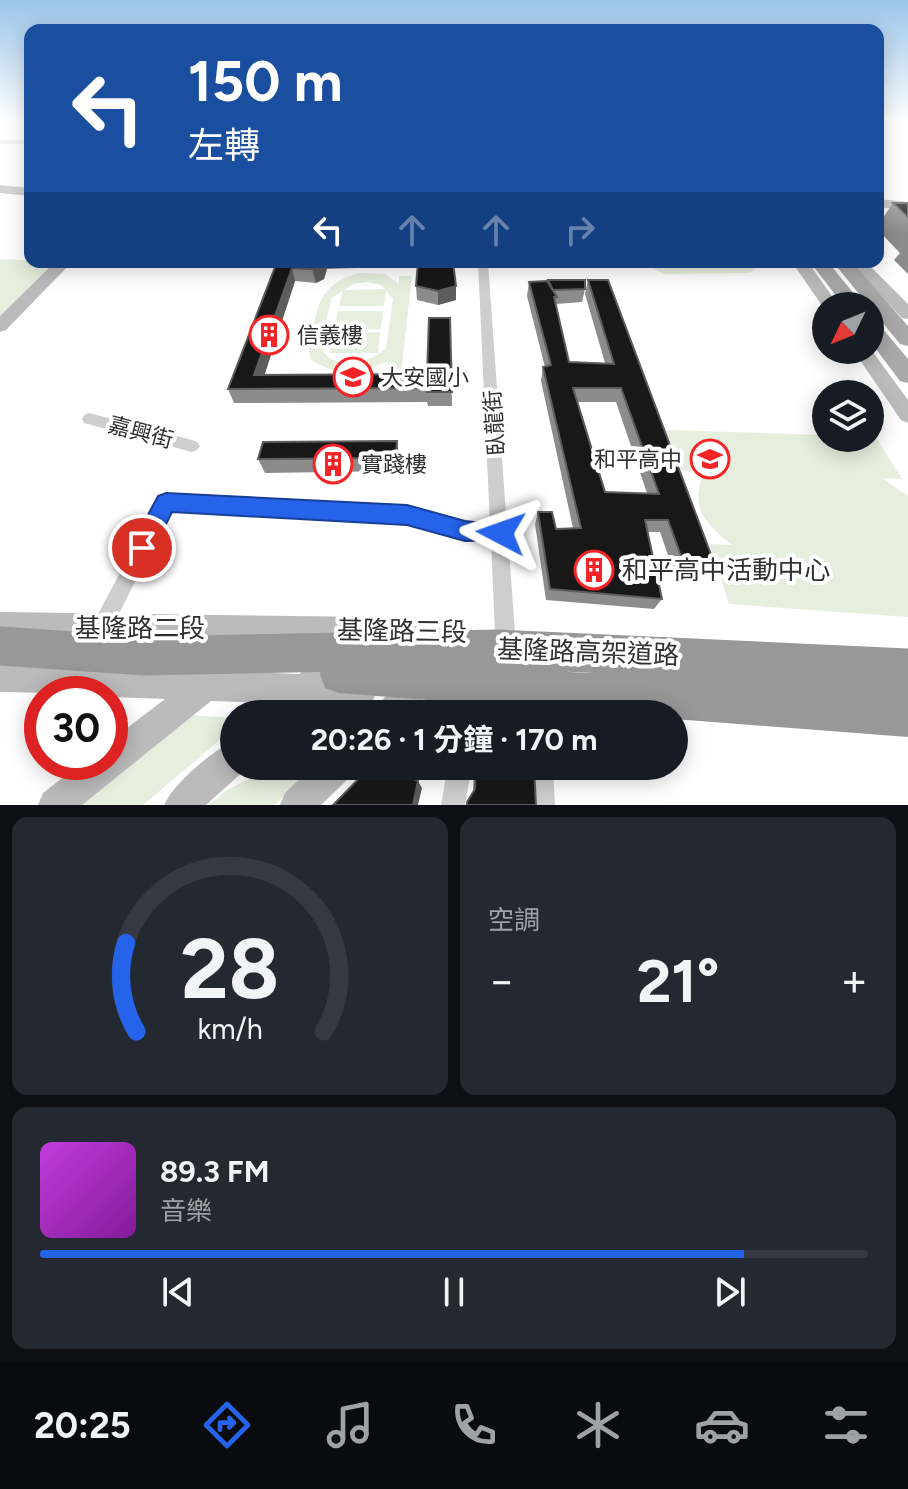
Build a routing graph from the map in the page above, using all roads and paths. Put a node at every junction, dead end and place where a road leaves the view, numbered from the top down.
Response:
1 (0, 189) edge
2 (24, 191) edge
3 (884, 204) edge
4 (908, 206) edge
5 (58, 268) edge
6 (483, 268) edge
7 (804, 268) edge
8 (824, 268) edge
9 (847, 268) edge
10 (864, 268) edge
11 (821, 292) edge
12 (843, 292) edge
13 (908, 314) edge
14 (0, 326) edge
15 (908, 339) edge
16 (884, 345) edge
17 (872, 364) edge
18 (908, 375) edge
19 (908, 415) edge
20 (89, 419) dead end
21 (192, 446) dead end
22 (501, 533) junction
23 (0, 626) edge
24 (102, 627) junction
25 (397, 631) junction
26 (505, 633) junction
27 (274, 642) junction
28 (0, 646) edge
29 (908, 654) edge
30 (908, 668) edge
31 (0, 677) edge
32 (313, 680) junction
33 (208, 685) junction
34 (908, 692) edge
35 (293, 700) edge
36 (386, 700) edge
37 (908, 717) edge
38 (688, 719) edge
39 (908, 737) edge
40 (128, 748) edge
41 (220, 770) edge
42 (87, 780) edge
43 (323, 780) edge
44 (457, 780) edge
45 (542, 780) edge
46 (55, 805) edge
47 (181, 805) edge
48 (297, 805) edge
49 (453, 805) edge
50 (543, 805) edge

1 - 2 main road
3 - 4 main road
5 - 14 main road
6 - 22 street, 臥龍街
7 - 11 main road
8 - 12 main road
9 - 15 main road
10 - 13 main road
16 - 18 main road
17 - 19 main road
20 - 21 street, 嘉興街
22 - 24 street
22 - 26 street, 臥龍街
23 - 24 main road, 基隆路二段
24 - 27 main road, 基隆路二段
25 - 26 main road, 基隆路三段
25 - 27 main road, 基隆路三段
25 - 32 main road
26 - 29 main road, 基隆路三段
27 - 28 highway, 基隆路高架道路, bridge
27 - 30 highway, 基隆路高架道路, bridge
27 - 33 main road
27 - 37 highway, 基隆路高架道路
31 - 33 main road
32 - 33 main road
32 - 34 highway
32 - 35 main road
32 - 36 main road
33 - 40 main road
38 - 39 main road
41 - 47 main road
42 - 46 main road
43 - 48 main road
44 - 49 street
45 - 50 street

